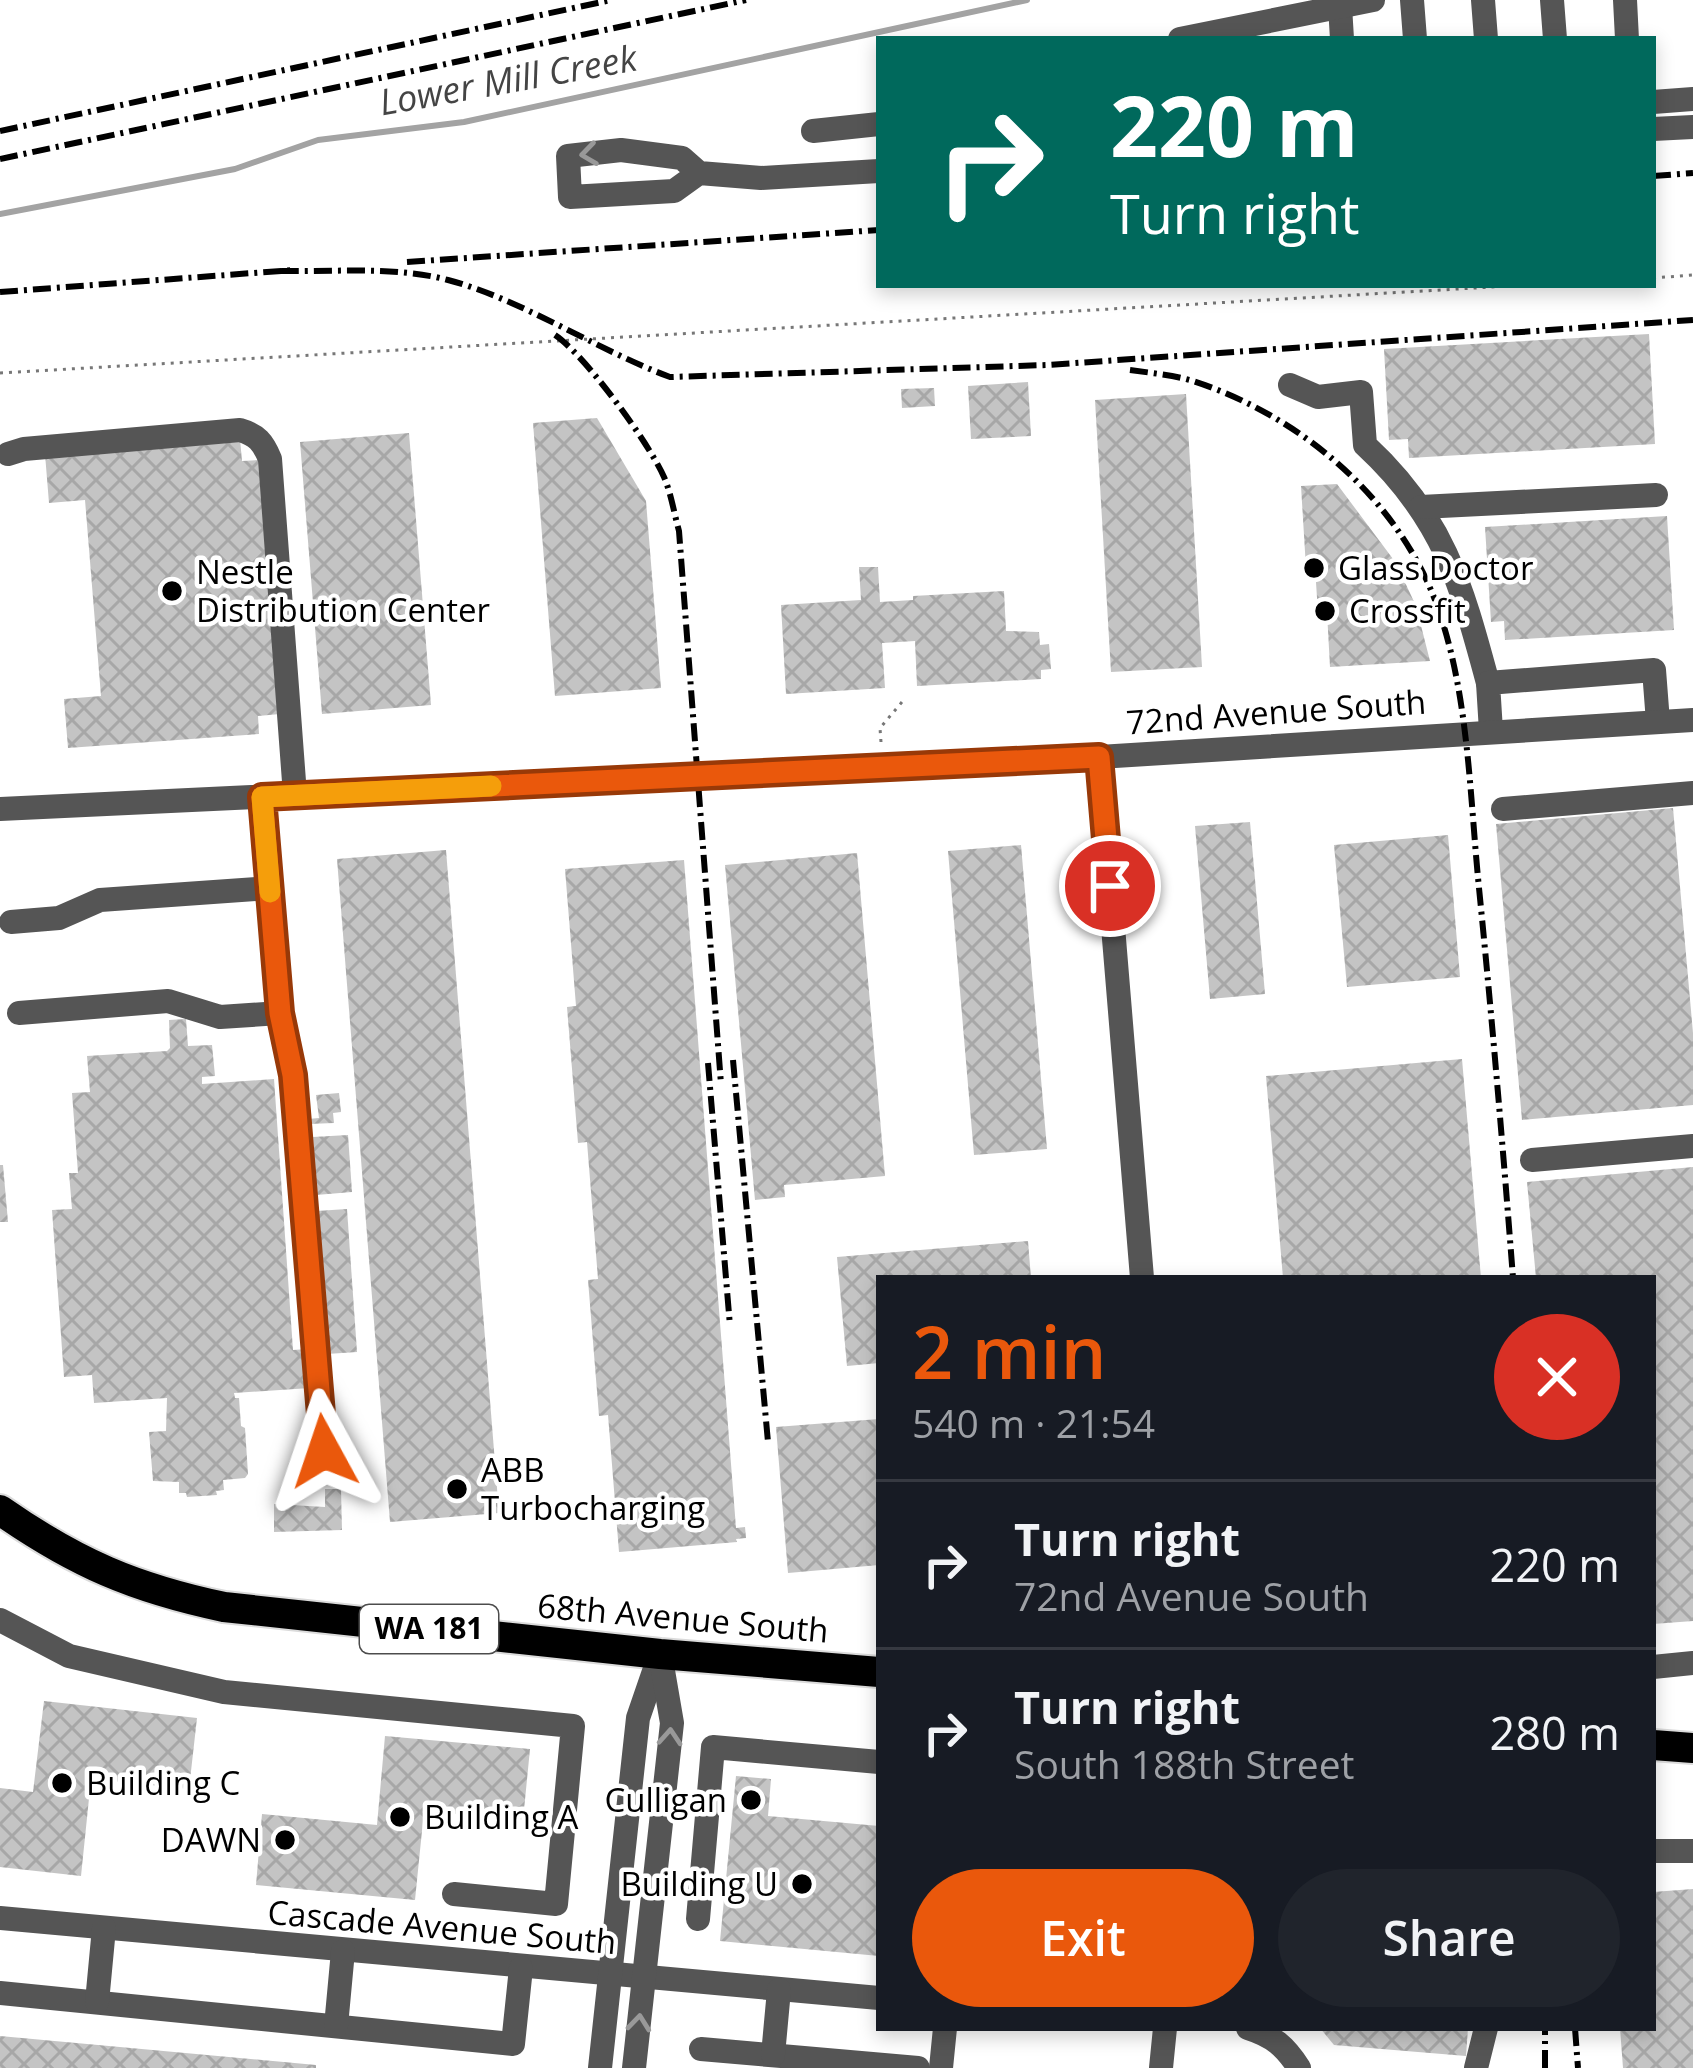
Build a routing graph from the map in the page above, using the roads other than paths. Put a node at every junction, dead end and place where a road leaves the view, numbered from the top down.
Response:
1 (1373, 0) edge
2 (1412, 0) edge
3 (1483, 0) edge
4 (1552, 0) edge
5 (1625, 0) edge
6 (1340, 6) junction
7 (1272, 29) edge
8 (1206, 36) edge
9 (1342, 36) edge
10 (1414, 36) edge
11 (1486, 36) edge
12 (1555, 36) edge
13 (1627, 36) edge
14 (1693, 99) edge
15 (1656, 102) edge
16 (1693, 115) edge
17 (1656, 117) edge
18 (876, 124) edge
19 (1693, 127) edge
20 (1656, 129) edge
21 (813, 131) dead end
22 (876, 171) edge
23 (699, 173) junction
24 (1290, 385) dead end
25 (8, 454) dead end
26 (1656, 495) dead end
27 (1421, 507) junction
28 (1488, 683) junction
29 (1693, 720) edge
30 (1658, 722) junction
31 (1491, 731) junction
32 (1099, 757) junction
33 (1693, 793) edge
34 (295, 795) junction
35 (262, 797) junction
36 (0, 809) edge
37 (1503, 809) dead end
38 (270, 888) junction
39 (11, 922) dead end
40 (19, 1013) dead end
41 (280, 1013) junction
42 (1693, 1145) edge
43 (1532, 1160) dead end
44 (1142, 1275) edge
45 (324, 1451) dead end
46 (0, 1510) edge
47 (0, 1621) edge
48 (660, 1654) junction
49 (1693, 1663) edge
50 (1656, 1667) edge
51 (876, 1672) edge
52 (1656, 1745) edge
53 (1693, 1748) edge
54 (876, 1762) edge
55 (1656, 1851) edge
56 (1693, 1851) edge
57 (454, 1894) dead end
58 (0, 1918) edge
59 (698, 1919) dead end
60 (104, 1928) junction
61 (343, 1951) junction
62 (521, 1968) junction
63 (609, 1976) junction
64 (644, 1979) junction
65 (779, 1990) junction
66 (0, 1993) edge
67 (876, 1998) edge
68 (97, 2002) junction
69 (336, 2026) junction
70 (945, 2031) edge
71 (1165, 2031) edge
72 (1257, 2031) edge
73 (1485, 2031) edge
74 (700, 2049) dead end
75 (773, 2055) junction
76 (1292, 2058) edge
77 (600, 2068) edge
78 (634, 2068) edge
79 (918, 2068) edge
80 (941, 2068) edge
81 (1161, 2068) edge
82 (1476, 2068) edge

1 - 6 street
2 - 10 street
3 - 11 street
4 - 12 street
5 - 13 street
6 - 7 street
6 - 9 street
7 - 8 street
14 - 15 street
16 - 17 street
18 - 21 street
19 - 20 street
22 - 23 street
23 -> 23 street
24 - 27 street
25 - 34 street
26 - 27 street
27 - 28 street
28 - 30 street
28 - 31 street
29 - 30 street, 72nd Avenue South
30 - 31 street, 72nd Avenue South
31 - 32 street, 72nd Avenue South
32 - 34 street, 72nd Avenue South
32 - 44 street
33 - 37 street
34 - 35 street, 72nd Avenue South
35 - 36 street, 72nd Avenue South
35 - 38 street
38 - 39 street
38 - 41 street
40 - 41 street
41 - 45 street
42 - 43 street
46 - 48 main road, 68th Avenue South / WA 181
47 - 57 street
48 - 51 main road, 68th Avenue South / WA 181
48 - 63 street
64 -> 48 street
49 - 50 street
52 - 53 main road
54 - 59 street
55 - 56 street
58 - 60 street, Cascade Avenue South
60 - 61 street, Cascade Avenue South
60 - 68 street
61 - 62 street, Cascade Avenue South
61 - 69 street
62 - 63 street, Cascade Avenue South
62 - 69 street
63 - 64 street, Cascade Avenue South
63 - 77 street
64 - 65 street, Cascade Avenue South
78 -> 64 street
65 - 67 street, Cascade Avenue South
65 - 75 street
66 - 68 street
68 - 69 street
70 - 80 street
71 - 81 street
72 - 76 street
73 - 82 street
74 - 75 street
75 - 79 street

